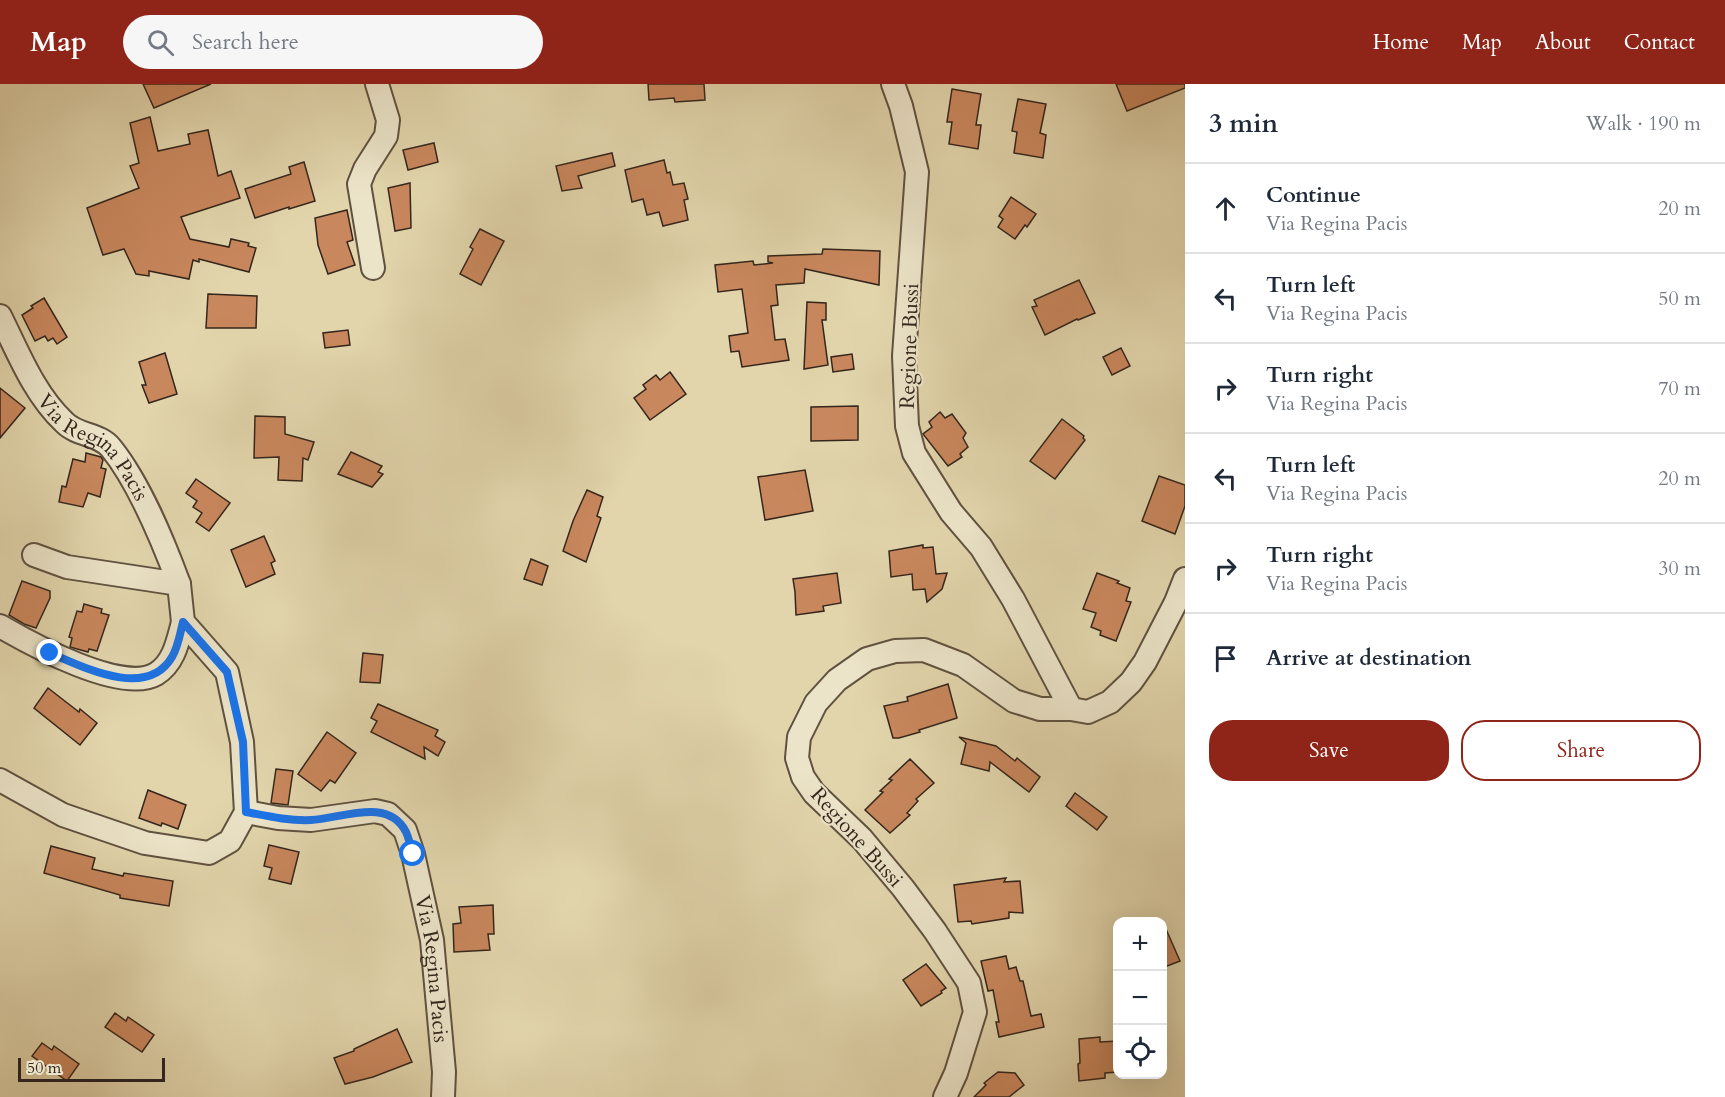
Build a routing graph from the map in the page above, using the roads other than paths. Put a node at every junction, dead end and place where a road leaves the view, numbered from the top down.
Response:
1 (377, 84) edge
2 (893, 84) edge
3 (373, 268) dead end
4 (0, 316) edge
5 (34, 555) dead end
6 (1185, 579) edge
7 (179, 584) junction
8 (1180, 601) edge
9 (183, 622) junction
10 (0, 626) edge
11 (1071, 709) junction
12 (0, 780) edge
13 (246, 812) junction
14 (443, 1097) edge
15 (945, 1097) edge

1 - 3 street
2 - 11 street, Regione Bussi
4 - 7 street, Via Regina Pacis
5 - 7 street
6 - 8 street, Regione Bussi
7 - 9 street, Via Regina Pacis
8 - 11 street, Regione Bussi
9 - 10 street, Via Regina Pacis
9 - 13 street
11 - 15 street, Regione Bussi
12 - 13 street
13 - 14 street, Via Regina Pacis

